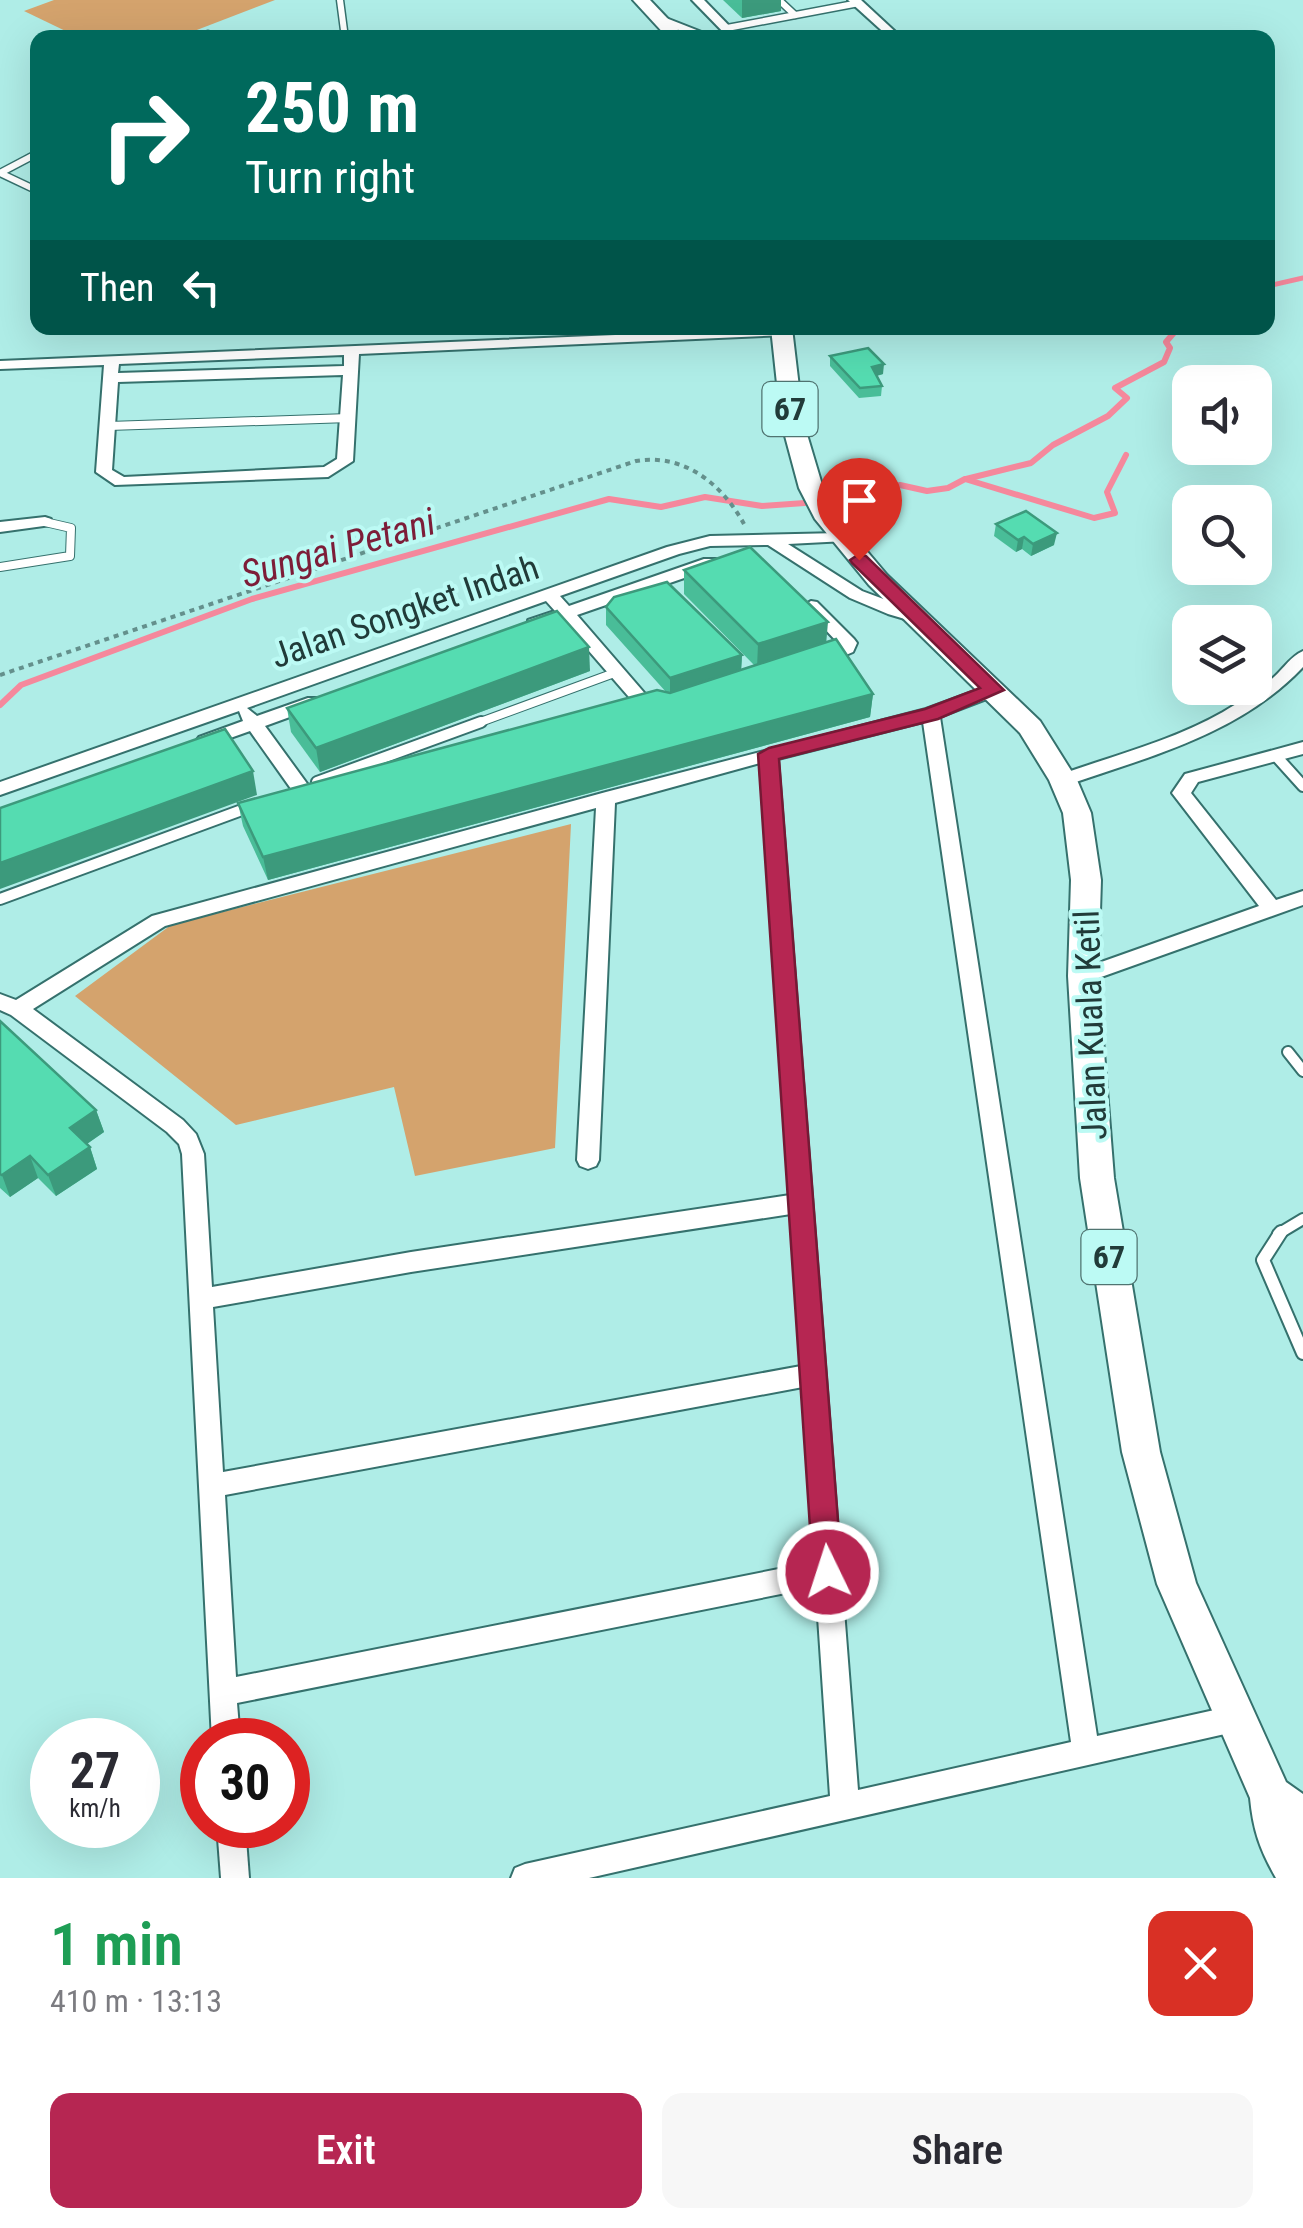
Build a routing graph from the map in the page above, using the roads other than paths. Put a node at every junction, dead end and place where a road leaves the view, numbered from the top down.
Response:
1 (340, 0) edge
2 (641, 0) edge
3 (698, 0) edge
4 (779, 0) edge
5 (856, 2) edge
6 (795, 15) junction
7 (662, 20) junction
8 (343, 30) edge
9 (671, 30) edge
10 (690, 30) edge
11 (728, 30) edge
12 (742, 30) edge
13 (887, 30) edge
14 (30, 157) edge
15 (0, 173) edge
16 (30, 187) edge
17 (684, 335) edge
18 (782, 335) edge
19 (352, 352) junction
20 (0, 365) edge
21 (111, 370) junction
22 (350, 370) junction
23 (349, 418) junction
24 (109, 426) junction
25 (45, 522) joint
26 (0, 526) edge
27 (833, 528) junction
28 (772, 539) junction
29 (755, 560) edge
30 (0, 567) edge
31 (659, 579) junction
32 (673, 593) edge
33 (797, 593) edge
34 (550, 595) junction
35 (565, 613) junction
36 (914, 617) junction
37 (510, 632) edge
38 (1303, 657) edge
39 (804, 664) edge
40 (617, 672) junction
41 (994, 690) junction
42 (327, 698) edge
43 (687, 701) edge
44 (240, 704) junction
45 (931, 714) junction
46 (254, 724) junction
47 (1303, 748) edge
48 (181, 749) edge
49 (769, 754) junction
50 (1276, 756) junction
51 (1063, 780) junction
52 (1303, 786) edge
53 (0, 789) edge
54 (292, 792) joint
55 (606, 798) junction
56 (265, 802) edge
57 (1303, 898) edge
58 (0, 899) edge
59 (1272, 909) junction
60 (1083, 976) junction
61 (9, 1006) edge
62 (1288, 1052) dead end
63 (1303, 1071) edge
64 (588, 1160) dead end
65 (801, 1203) junction
66 (1303, 1220) edge
67 (202, 1299) junction
68 (1303, 1354) edge
69 (814, 1374) junction
70 (210, 1486) junction
71 (828, 1572) junction
72 (222, 1693) junction
73 (224, 1718) edge
74 (1237, 1718) junction
75 (1086, 1752) junction
76 (845, 1806) junction
77 (1287, 1808) edge
78 (233, 1848) edge
79 (574, 1873) edge
80 (235, 1878) edge
81 (525, 1878) edge
82 (1300, 1878) edge

1 - 8 lane
2 - 7 main road
3 - 11 street
4 - 6 lane
5 - 6 lane
5 - 13 street
6 - 12 lane
7 - 9 main road
7 - 10 street
14 - 15 lane
15 - 16 lane
17 - 19 street
18 - 27 main road, Jalan Kuala Ketil / 67
19 - 21 street
19 - 22 street
20 - 21 street
21 - 22 street
21 - 24 street
22 - 23 street
23 - 24 lane
23 - 24 street
25 - 26 street
25 - 30 lane
27 - 28 street, Jalan Songket Indah
27 - 36 main road, Jalan Kuala Ketil / 67
28 - 34 street, Jalan Songket Indah
28 - 36 street
29 - 31 street
31 - 32 lane
31 - 35 street
33 - 39 street
34 - 35 street
34 - 44 street, Jalan Songket Indah
35 - 37 street
35 - 40 street
36 - 41 main road, Jalan Kuala Ketil / 67
38 - 51 street
40 - 43 street
40 - 54 lane
41 - 45 street
41 - 51 main road, Jalan Kuala Ketil / 67
42 - 46 street
44 - 46 street
44 - 53 street, Jalan Songket Indah
45 - 49 street
45 - 75 street
46 - 48 street
46 - 54 street
47 - 50 street
49 - 55 street
49 - 65 street
50 - 52 lane
50 - 59 street
51 - 60 main road, Jalan Kuala Ketil / 67
55 - 61 street
55 - 64 street
56 - 58 lane
57 - 59 street
59 - 60 street
60 - 74 main road, Jalan Kuala Ketil / 67
61 - 67 street
62 - 63 lane
65 - 67 street
65 - 69 street
66 - 68 lane
67 - 70 street
69 - 70 street
69 - 71 street
70 - 72 street
71 - 72 street
71 - 76 street
72 - 73 street
74 - 75 street
74 - 77 main road, Jalan Kuala Ketil / 67
75 - 76 street
76 - 79 street
77 - 82 main road, Jalan Kuala Ketil / 67
78 - 80 street
79 - 81 street

